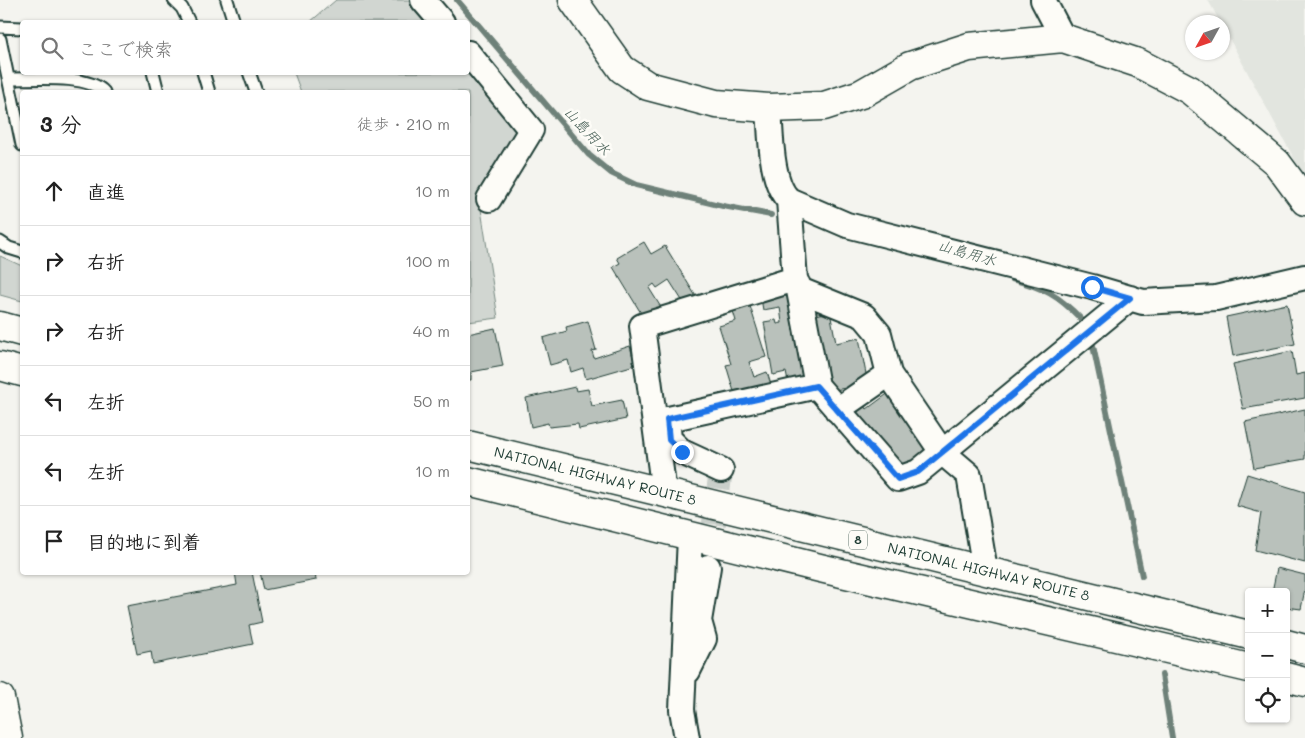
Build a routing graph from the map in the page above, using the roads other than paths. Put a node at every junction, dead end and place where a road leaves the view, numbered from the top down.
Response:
1 (174, 0) edge
2 (228, 0) edge
3 (423, 0) edge
4 (574, 0) edge
5 (1043, 0) edge
6 (188, 20) edge
7 (233, 20) edge
8 (440, 20) edge
9 (0, 28) edge
10 (20, 28) edge
11 (1064, 38) junction
12 (0, 39) edge
13 (470, 55) edge
14 (153, 75) edge
15 (204, 75) edge
16 (251, 75) edge
17 (9, 78) junction
18 (102, 90) edge
19 (157, 90) edge
20 (208, 90) edge
21 (255, 90) edge
22 (769, 108) junction
23 (20, 135) edge
24 (489, 199) dead end
25 (789, 200) junction
26 (1305, 201) edge
27 (0, 242) edge
28 (20, 251) edge
29 (1305, 277) edge
30 (796, 282) junction
31 (1130, 298) junction
32 (0, 326) edge
33 (20, 331) edge
34 (0, 366) edge
35 (20, 371) edge
36 (889, 374) junction
37 (816, 386) junction
38 (837, 410) junction
39 (661, 421) junction
40 (470, 445) edge
41 (942, 452) junction
42 (721, 470) dead end
43 (470, 482) edge
44 (664, 493) junction
45 (690, 537) junction
46 (708, 568) tunnel mouth
47 (985, 570) junction
48 (1245, 621) edge
49 (1197, 622) junction
50 (1290, 631) edge
51 (1245, 634) edge
52 (1305, 635) edge
53 (1290, 645) edge
54 (1305, 649) edge
55 (1245, 667) edge
56 (1290, 678) edge
57 (684, 679) junction
58 (1305, 682) edge
59 (0, 698) edge
60 (8, 738) edge
61 (687, 738) edge

1 - 6 lane
2 - 7 lane
3 - 8 street
4 - 22 main road
5 - 11 street
9 - 10 lane
11 - 22 main road
11 - 26 main road
12 - 17 lane
13 - 24 street
14 - 19 lane
15 - 20 lane
16 - 21 lane
17 - 18 lane
17 - 23 lane
22 - 25 street
25 - 30 street
25 - 31 street
27 - 28 lane
29 - 31 street
30 - 36 street
30 - 37 street
30 - 39 street
31 - 41 street
32 - 33 main road
34 - 35 main road
36 - 38 street
36 - 41 street
37 - 38 street
37 - 39 street
38 - 41 street
39 - 42 street
39 - 44 street
40 - 44 main road, NATIONAL HIGHWAY ROUTE 8 / 8
41 - 47 street
43 - 45 main road
44 - 47 main road, NATIONAL HIGHWAY ROUTE 8 / 8
45 - 55 main road
45 - 57 street
46 - 57 street
47 - 49 main road, NATIONAL HIGHWAY ROUTE 8 / 8
48 - 49 main road
49 - 51 main road, NATIONAL HIGHWAY ROUTE 8 / 8
50 - 52 main road
53 - 54 main road
56 - 58 main road
57 - 61 street
59 - 60 main road

